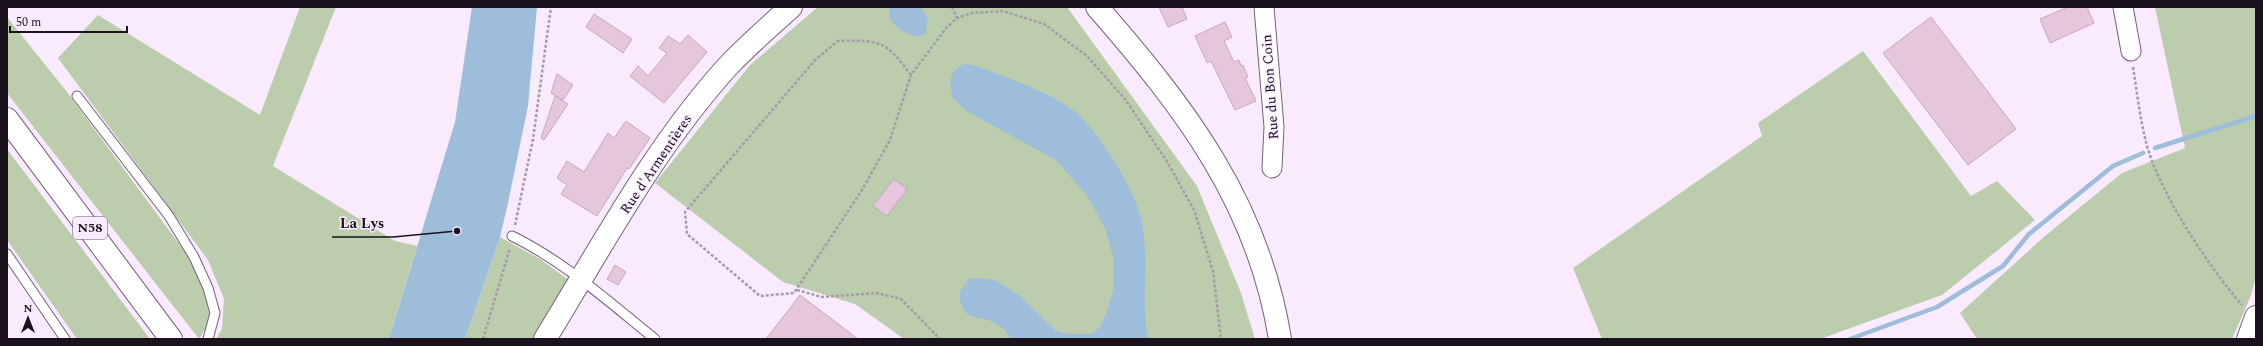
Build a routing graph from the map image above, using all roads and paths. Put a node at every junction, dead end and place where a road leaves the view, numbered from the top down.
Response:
1 (551, 7) edge
2 (791, 7) edge
3 (952, 7) edge
4 (1097, 7) edge
5 (1264, 7) edge
6 (2123, 7) edge
7 (957, 18) junction
8 (2130, 51) joint
9 (911, 75) junction
10 (77, 96) dead end
11 (7, 119) edge
12 (1272, 168) dead end
13 (512, 236) junction
14 (7, 254) edge
15 (581, 279) junction
16 (797, 290) junction
17 (2256, 318) edge
18 (65, 339) edge
19 (171, 339) edge
20 (208, 339) edge
21 (482, 339) edge
22 (545, 339) edge
23 (654, 339) edge
24 (940, 339) edge
25 (1221, 339) edge
26 (1280, 339) edge
27 (2248, 339) edge

1 - 13 path
2 - 15 main road, Rue d'Armentières
3 - 7 path
4 - 26 main road
5 - 12 street, Rue du Bon Coin
6 - 8 street
7 - 9 path
7 - 25 path
8 - 17 path
9 - 16 path
9 - 16 path
10 - 20 lane
11 - 19 main road, N58
13 - 15 lane
13 - 21 path
14 - 18 lane
15 - 22 main road, Rue d'Armentières
15 - 23 lane
16 - 24 path
17 - 27 main road

